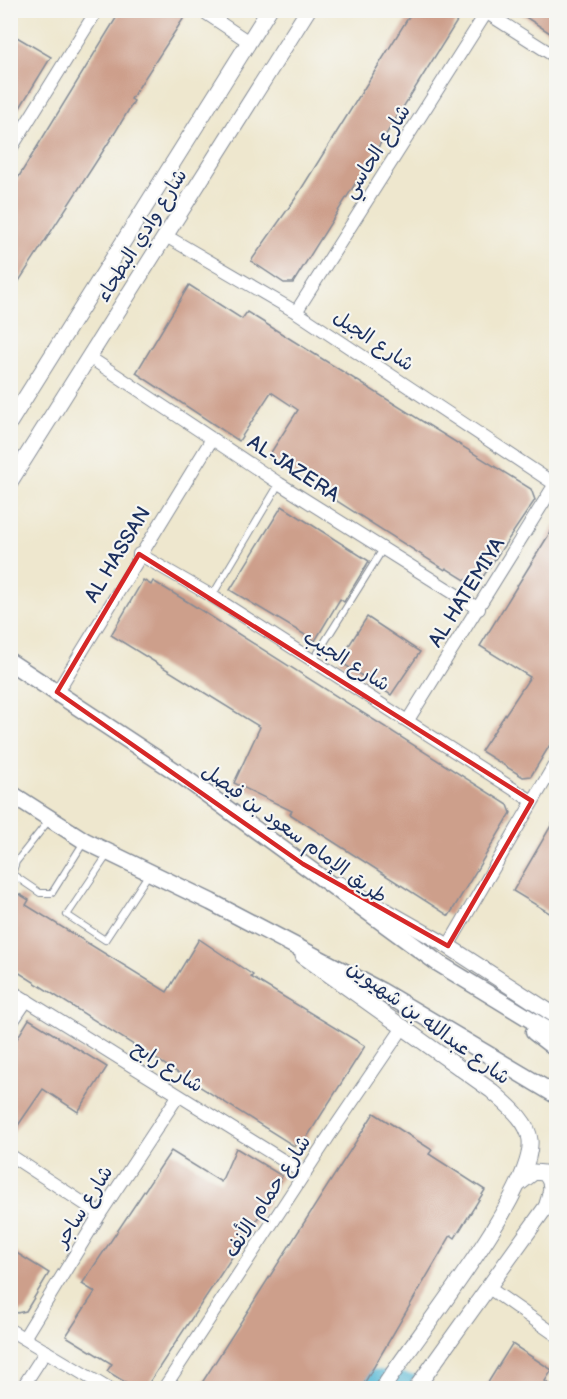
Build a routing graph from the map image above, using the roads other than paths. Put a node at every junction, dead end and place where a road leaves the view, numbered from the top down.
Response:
1 (97, 10) edge
2 (201, 10) edge
3 (269, 10) edge
4 (308, 10) edge
5 (488, 12) edge
6 (249, 42) junction
7 (556, 57) edge
8 (10, 150) edge
9 (166, 236) junction
10 (296, 312) junction
11 (89, 357) junction
12 (10, 422) edge
13 (212, 439) junction
14 (10, 482) edge
15 (280, 484) junction
16 (556, 484) edge
17 (383, 549) junction
18 (139, 554) junction
19 (212, 596) junction
20 (479, 609) junction
21 (10, 662) edge
22 (312, 662) junction
23 (57, 692) junction
24 (408, 720) junction
25 (556, 762) edge
26 (10, 793) edge
27 (532, 801) junction
28 (50, 818) junction
29 (85, 842) junction
30 (108, 853) junction
31 (303, 864) junction
32 (149, 874) junction
33 (289, 945) junction
34 (448, 946) junction
35 (472, 984) junction
36 (10, 990) edge
37 (27, 1000) junction
38 (556, 1016) edge
39 (10, 1025) edge
40 (404, 1026) junction
41 (556, 1035) edge
42 (462, 1038) junction
43 (556, 1049) edge
44 (556, 1083) edge
45 (556, 1095) edge
46 (178, 1096) junction
47 (10, 1155) edge
48 (305, 1174) junction
49 (517, 1186) junction
50 (556, 1193) edge
51 (546, 1207) junction
52 (100, 1214) junction
53 (489, 1288) junction
54 (10, 1330) edge
55 (556, 1335) edge
56 (24, 1338) junction
57 (46, 1351) junction
58 (22, 1389) edge
59 (107, 1389) edge
60 (164, 1389) edge
61 (383, 1389) edge
62 (416, 1389) edge

1 - 8 street
2 - 6 street
3 - 6 street, شارع وادي البطحاء
4 - 9 street, شارع وادي البطحاء
5 - 7 street
5 - 10 street, شارع الحاسي
6 - 12 street, شارع وادي البطحاء
9 - 10 street, شارع الجيل
9 - 11 street, شارع وادي البطحاء
10 - 16 street, شارع الجيل
11 - 13 street, AL-JAZERA
11 - 14 street, شارع وادي البطحاء
13 - 15 street, AL-JAZERA
13 - 18 street, AL HASSAN
15 - 17 street, AL-JAZERA
15 - 19 lane
16 - 20 street, AL HATEMIYA
17 - 20 street, AL-JAZERA
17 - 22 lane
18 - 19 street, شارع الجيب
18 - 23 street, AL HASSAN
19 - 22 street, شارع الجيب
20 - 24 street, AL HATEMIYA
21 - 23 main road, طريق الإمام سعود بن فيصل
22 - 24 street, شارع الجيب
23 - 31 main road, طريق الإمام سعود بن فيصل
24 - 27 street, شارع الجيب
25 - 27 street
26 - 28 main road
27 - 34 street
28 - 29 main road
28 - 29 lane
29 - 30 main road
30 - 32 main road
30 - 32 lane
31 - 34 street
31 - 35 main road, طريق الإمام سعود بن فيصل
32 - 33 main road
33 - 40 street, شارع عبدالله بن شهيوين
33 - 42 main road
34 - 38 street
35 - 41 main road, طريق الإمام سعود بن فيصل
35 - 43 main road
36 - 37 street, شارع رابح
37 - 39 street
37 - 46 street, شارع رابح
40 - 48 street, شارع حمام الأنف
40 - 49 street, شارع عبدالله بن شهيوين
42 - 44 main road
42 - 45 main road
46 - 48 street, شارع رابح
46 - 52 street, شارع ساجر
47 - 52 street
48 - 60 street, شارع حمام الأنف
49 - 51 street
49 - 61 street, شارع عبدالله بن شهيوين
50 - 51 street
51 - 53 street
52 - 56 street, شارع ساجر
53 - 55 street
53 - 62 street
54 - 56 street
56 - 57 street
57 - 58 street
57 - 59 street

